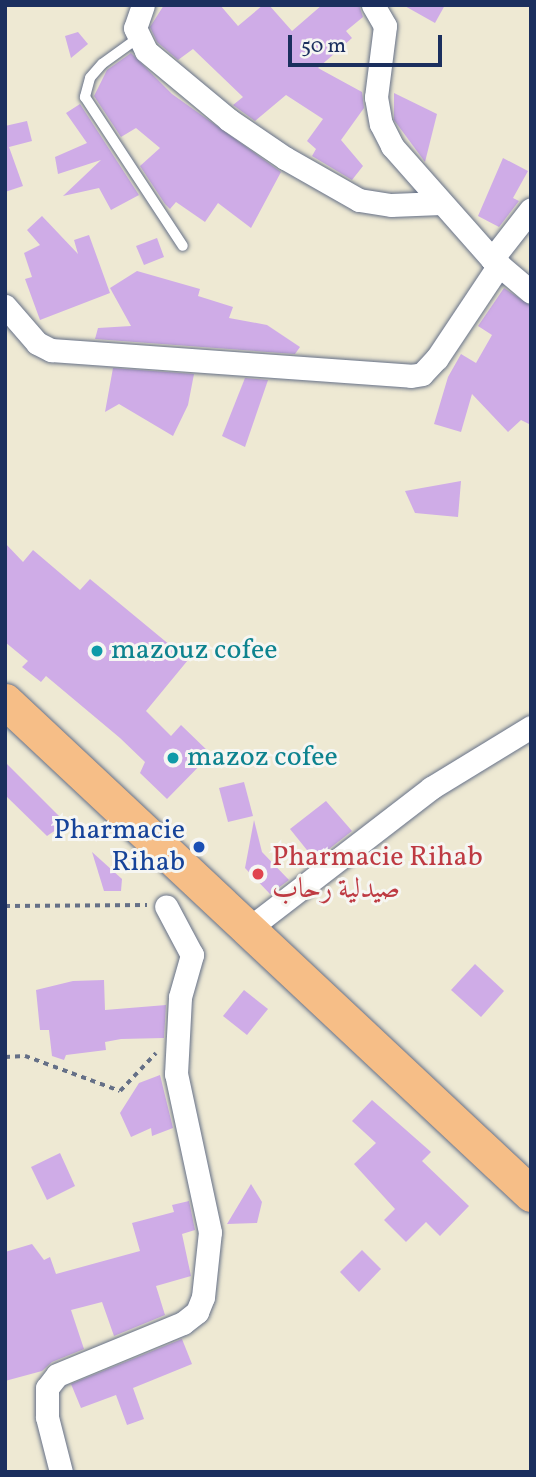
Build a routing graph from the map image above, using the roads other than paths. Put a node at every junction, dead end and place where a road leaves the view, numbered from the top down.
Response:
1 (143, 5) edge
2 (373, 5) edge
3 (138, 38) junction
4 (441, 203) junction
5 (531, 209) edge
6 (183, 246) dead end
7 (495, 262) junction
8 (531, 292) edge
9 (5, 306) edge
10 (5, 701) edge
11 (531, 727) edge
12 (166, 906) road end
13 (248, 929) junction
14 (531, 1194) edge
15 (61, 1472) edge

1 - 3 street
2 - 4 street
3 - 4 street
3 - 6 lane
4 - 7 street
5 - 7 street
7 - 8 street
7 - 9 street
10 - 13 main road
11 - 13 street
12 - 15 street
13 - 14 main road

